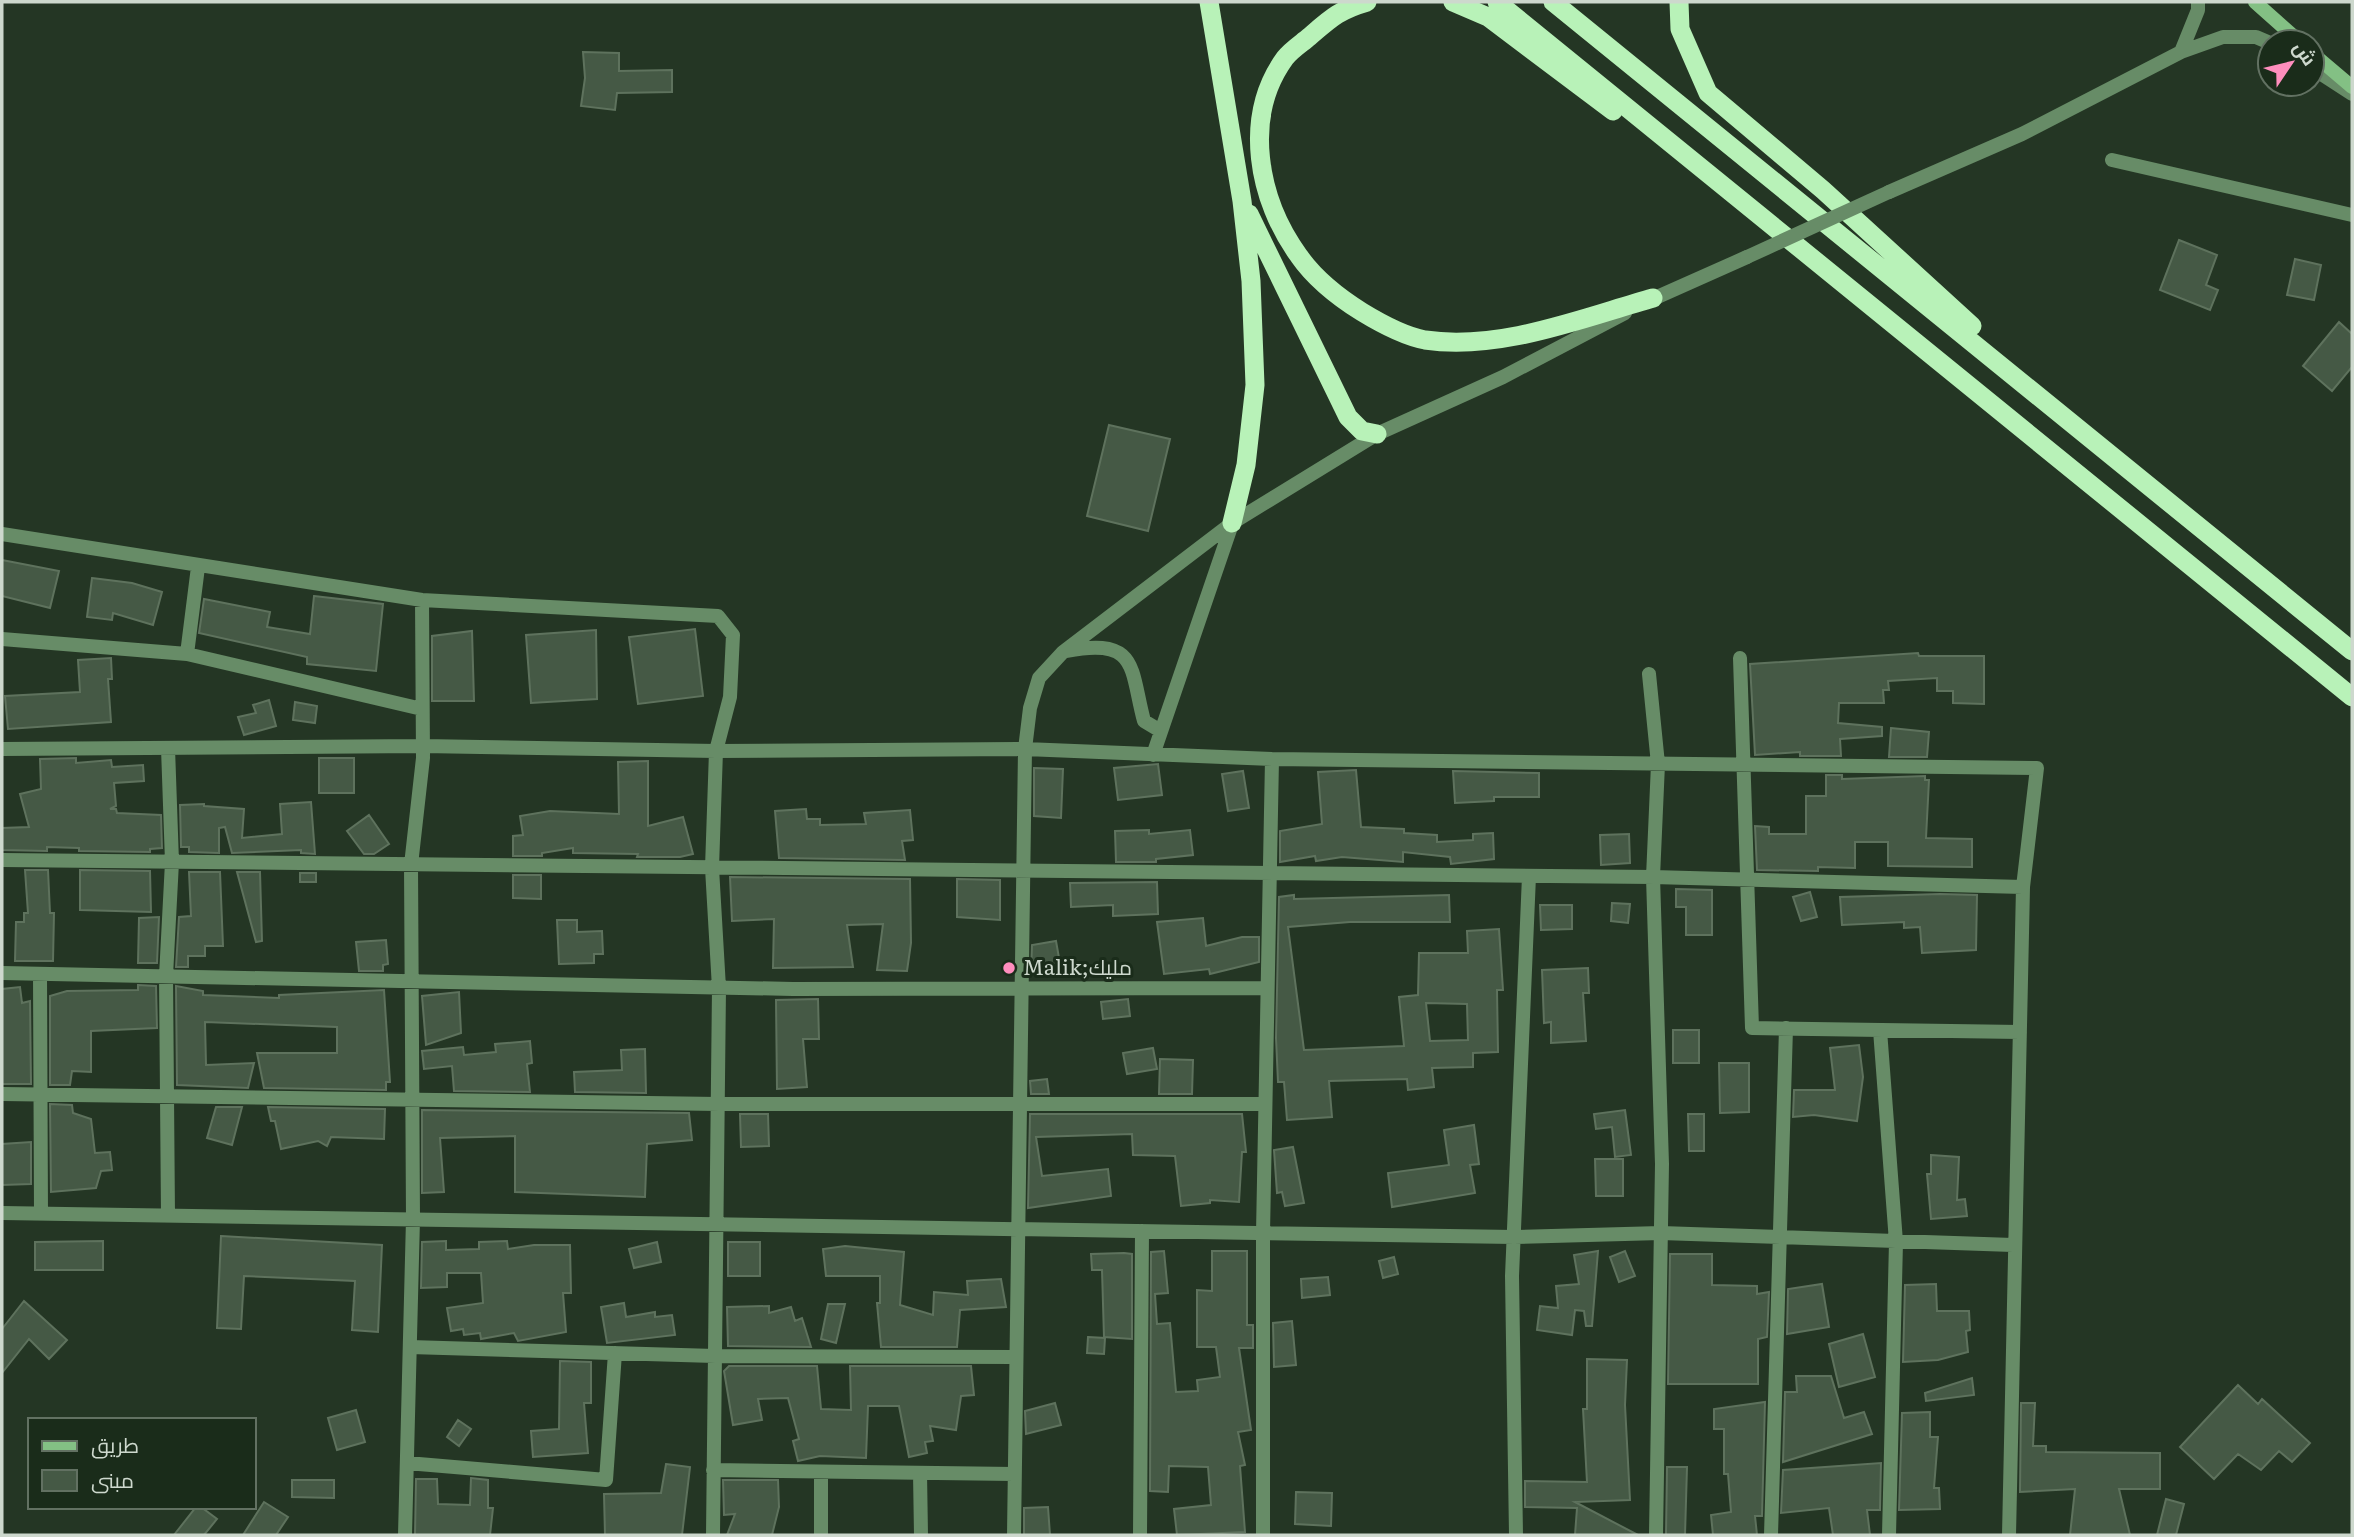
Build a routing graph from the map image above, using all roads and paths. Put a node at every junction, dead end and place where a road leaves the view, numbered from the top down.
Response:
1 (1209, 2) edge
2 (1367, 2) edge
3 (1453, 2) edge
4 (1497, 2) edge
5 (1553, 2) edge
6 (1679, 2) edge
7 (2198, 2) edge
8 (2255, 2) edge
9 (2284, 28) edge
10 (2256, 37) edge
11 (2181, 52) junction
12 (2326, 65) edge
13 (2326, 77) edge
14 (2352, 87) edge
15 (2352, 94) edge
16 (2112, 160) dead end
17 (1242, 201) junction
18 (2352, 215) edge
19 (1653, 298) junction
20 (1883, 314) junction
21 (1377, 434) junction
22 (2142, 479) junction
23 (1232, 523) junction
24 (2, 534) edge
25 (198, 567) junction
26 (422, 600) junction
27 (2, 639) edge
28 (2352, 651) edge
29 (1063, 652) junction
30 (187, 654) junction
31 (1740, 658) dead end
32 (1649, 674) dead end
33 (2352, 696) edge
34 (422, 709) junction
35 (1159, 730) junction
36 (423, 746) junction
37 (168, 748) junction
38 (2, 749) edge
39 (1024, 749) junction
40 (716, 751) junction
41 (1153, 755) junction
42 (1272, 758) junction
43 (1658, 764) junction
44 (1744, 764) junction
45 (2, 860) edge
46 (172, 862) junction
47 (411, 865) junction
48 (712, 868) junction
49 (1021, 872) junction
50 (1268, 874) junction
51 (1529, 876) junction
52 (1653, 877) junction
53 (1745, 880) junction
54 (2023, 887) junction
55 (2, 973) edge
56 (40, 974) junction
57 (166, 976) junction
58 (412, 981) junction
59 (719, 988) junction
60 (1267, 988) junction
61 (1020, 989) junction
62 (1786, 1028) junction
63 (1880, 1030) junction
64 (2020, 1032) junction
65 (2, 1094) edge
66 (40, 1095) junction
67 (168, 1096) junction
68 (412, 1098) junction
69 (718, 1104) junction
70 (1020, 1104) junction
71 (1265, 1104) junction
72 (2, 1213) edge
73 (41, 1213) junction
74 (168, 1215) junction
75 (413, 1219) junction
76 (717, 1224) junction
77 (1020, 1229) junction
78 (1142, 1231) junction
79 (1263, 1233) junction
80 (1661, 1233) junction
81 (1514, 1237) junction
82 (1777, 1237) junction
83 (1896, 1241) junction
84 (2013, 1245) junction
85 (410, 1347) junction
86 (615, 1353) junction
87 (715, 1356) junction
88 (1016, 1357) junction
89 (407, 1463) junction
90 (713, 1470) junction
91 (821, 1472) junction
92 (920, 1473) junction
93 (1014, 1475) junction
94 (405, 1535) edge
95 (713, 1535) edge
96 (821, 1535) edge
97 (921, 1535) edge
98 (1014, 1535) edge
99 (1139, 1535) edge
100 (1263, 1535) edge
101 (1516, 1535) edge
102 (1657, 1535) edge
103 (1771, 1535) edge
104 (1889, 1535) edge
105 (2008, 1535) edge

1 - 17 highway
2 - 19 highway
3 - 20 highway
4 - 20 highway
5 - 22 highway
6 - 22 highway
7 - 11 street
8 - 9 main road
10 - 11 street
11 - 19 street, bridge
12 - 14 main road
13 - 15 street
16 - 18 street
17 - 21 highway
17 - 23 highway
19 - 21 street
20 - 33 highway
21 - 23 street
22 - 28 highway
23 - 29 street
23 - 35 street
24 - 25 street
25 - 26 street
25 - 30 street
26 - 34 street
26 - 40 street
27 - 30 street
29 - 35 street
29 - 39 street
30 - 34 street
31 - 44 street
32 - 43 street
34 - 36 street
35 - 41 street
36 - 37 street
36 - 40 street
36 - 47 street
37 - 38 street
37 - 46 street
39 - 40 street
39 - 41 street
39 - 49 street
40 - 48 street
41 - 42 street
42 - 43 street
42 - 50 street
43 - 44 street
43 - 52 street
44 - 53 street
44 - 54 street
45 - 46 street
46 - 47 street
46 - 57 street
47 - 48 street
47 - 58 street
48 - 49 street
48 - 59 street
49 - 50 street
49 - 61 street
50 - 51 street
50 - 60 street
51 - 52 street
51 - 81 street
52 - 53 street
52 - 80 street
53 - 54 street
53 - 62 street
54 - 64 street
55 - 56 street
56 - 57 street
56 - 66 street
57 - 58 street
57 - 67 street
58 - 59 street
58 - 68 street
59 - 61 street
59 - 69 street
60 - 61 street
60 - 71 street
61 - 70 street
62 - 63 street
62 - 82 street
63 - 64 street
63 - 83 street
64 - 84 street
65 - 66 street
66 - 67 street
66 - 73 street
67 - 68 street
67 - 74 street
68 - 69 street
68 - 75 street
69 - 70 street
69 - 76 street
70 - 71 street
70 - 77 street
71 - 79 street
72 - 73 street
73 - 74 street
74 - 75 street
75 - 76 street
75 - 85 street
76 - 77 street
76 - 87 street
77 - 78 street
77 - 88 street
78 - 79 street
78 - 99 street
79 - 81 street
79 - 100 street
80 - 81 street
80 - 82 street
80 - 102 street
81 - 101 street
82 - 83 street
82 - 103 street
83 - 84 street
83 - 104 street
84 - 105 street
85 - 86 street
85 - 89 street
86 - 87 street
86 - 89 street
87 - 88 street
87 - 90 street
88 - 93 street
89 - 94 street
90 - 91 street
90 - 95 street
91 - 92 street
91 - 96 street
92 - 93 street
92 - 97 street
93 - 98 street

